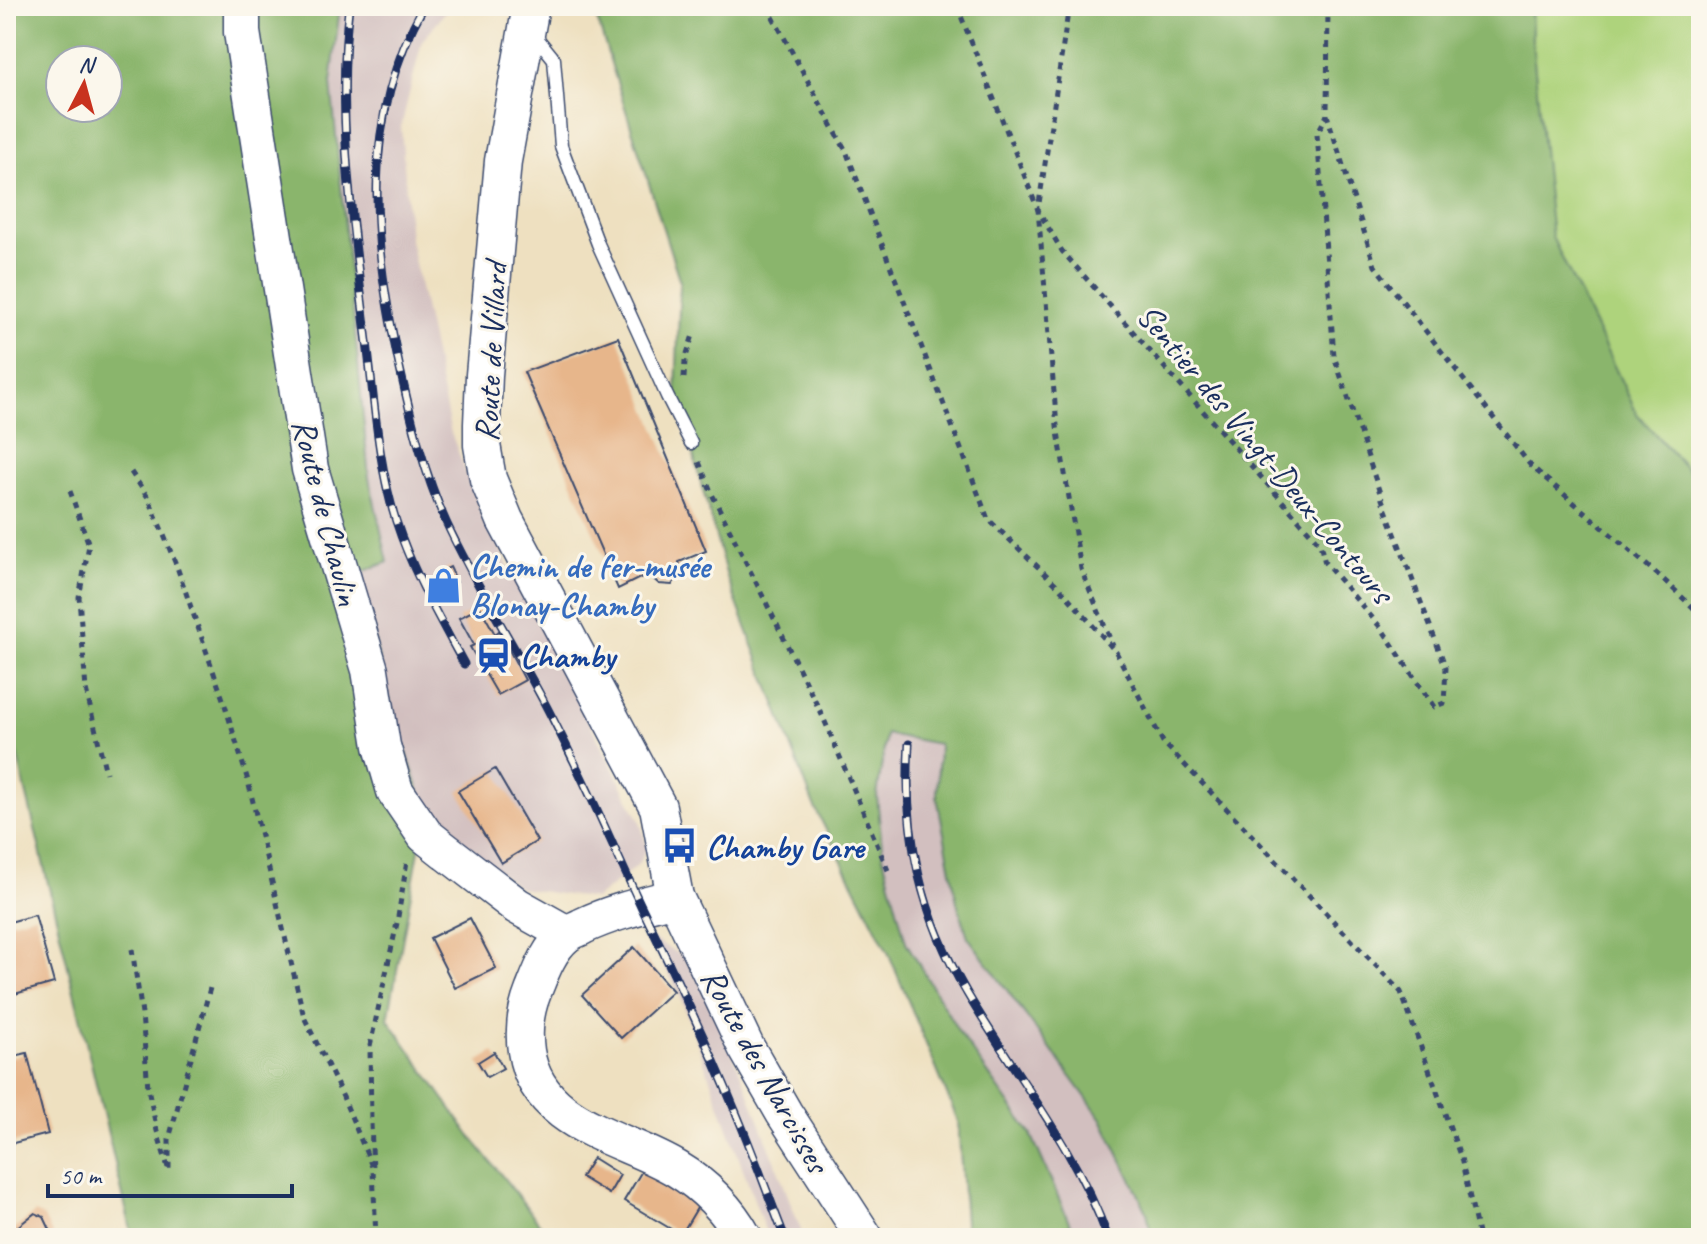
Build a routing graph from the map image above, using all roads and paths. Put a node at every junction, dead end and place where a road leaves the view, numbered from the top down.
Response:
1 (242, 6) edge
2 (767, 6) edge
3 (957, 6) edge
4 (1069, 6) edge
5 (1328, 6) edge
6 (528, 15) edge
7 (1327, 115) junction
8 (1038, 210) junction
9 (693, 335) dead end
10 (683, 388) dead end
11 (691, 443) joint
12 (131, 472) dead end
13 (70, 491) dead end
14 (1701, 615) edge
15 (1116, 652) junction
16 (106, 773) dead end
17 (425, 835) junction
18 (890, 875) dead end
19 (675, 897) junction
20 (567, 934) junction
21 (132, 949) dead end
22 (210, 988) dead end
23 (373, 1169) junction
24 (376, 1238) edge
25 (744, 1238) edge
26 (865, 1238) edge
27 (1479, 1238) edge

1 - 17 street, Route de Chaulin
2 - 15 path
3 - 8 path, Sentier des Vingt-Deux-Contours
4 - 8 path
5 - 7 path
6 - 11 lane
6 - 19 street, Route de Villard
7 - 8 path, Sentier des Vingt-Deux-Contours
7 - 14 path
8 - 15 path
9 - 10 path
11 - 18 path
12 - 23 path
13 - 16 path
15 - 27 path
17 - 20 street, Route de Chaulin
17 - 23 path
19 - 20 street
19 - 26 street, Route des Narcisses
20 - 25 street
21 - 22 path
23 - 24 path

